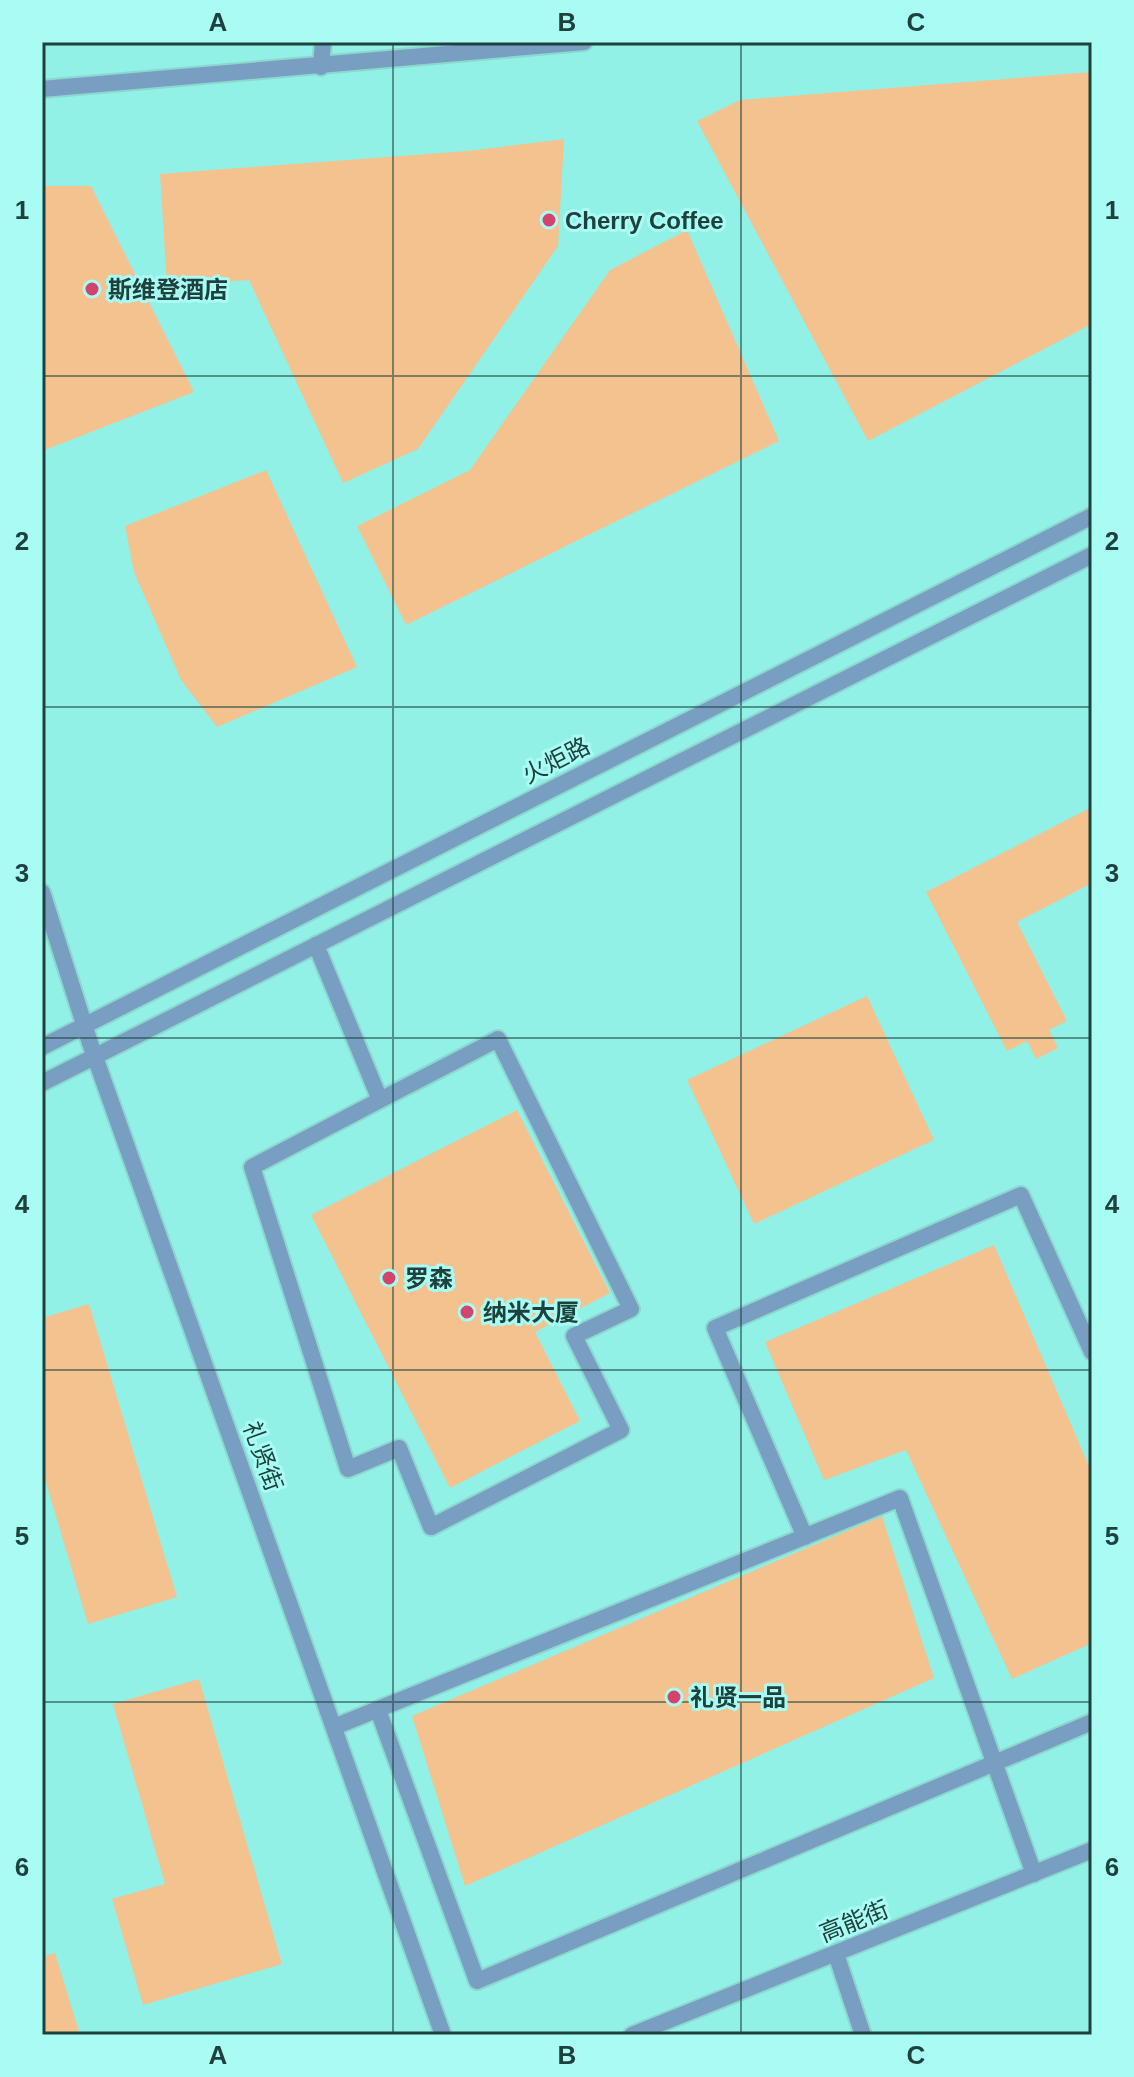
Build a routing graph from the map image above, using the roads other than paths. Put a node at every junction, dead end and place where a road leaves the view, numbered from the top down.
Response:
1 (323, 42) edge
2 (584, 42) edge
3 (321, 67) junction
4 (42, 89) edge
5 (1092, 516) edge
6 (1092, 555) edge
7 (42, 892) edge
8 (316, 945) junction
9 (85, 1026) junction
10 (42, 1047) edge
11 (95, 1056) junction
12 (42, 1083) edge
13 (380, 1100) junction
14 (1092, 1352) edge
15 (805, 1537) junction
16 (378, 1710) junction
17 (1092, 1722) edge
18 (334, 1727) junction
19 (995, 1764) junction
20 (1092, 1850) edge
21 (1034, 1874) junction
22 (836, 1954) junction
23 (443, 2035) edge
24 (632, 2035) edge
25 (863, 2035) edge

1 - 3 street
2 - 3 street
3 - 4 street
5 - 9 street, 火炬路
6 - 8 street
7 - 9 street, 礼贤街
8 - 11 street
8 - 13 street
9 - 10 street, 火炬路
9 - 11 street, 礼贤街
11 - 12 street
11 - 18 street, 礼贤街
13 - 13 street
14 - 15 street
15 - 16 street
15 - 19 street
16 - 18 street
16 - 19 street
17 - 19 street
18 - 23 street, 礼贤街
19 - 21 street
20 - 21 street, 高能街
21 - 22 street, 高能街
22 - 24 street, 高能街
22 - 25 street

